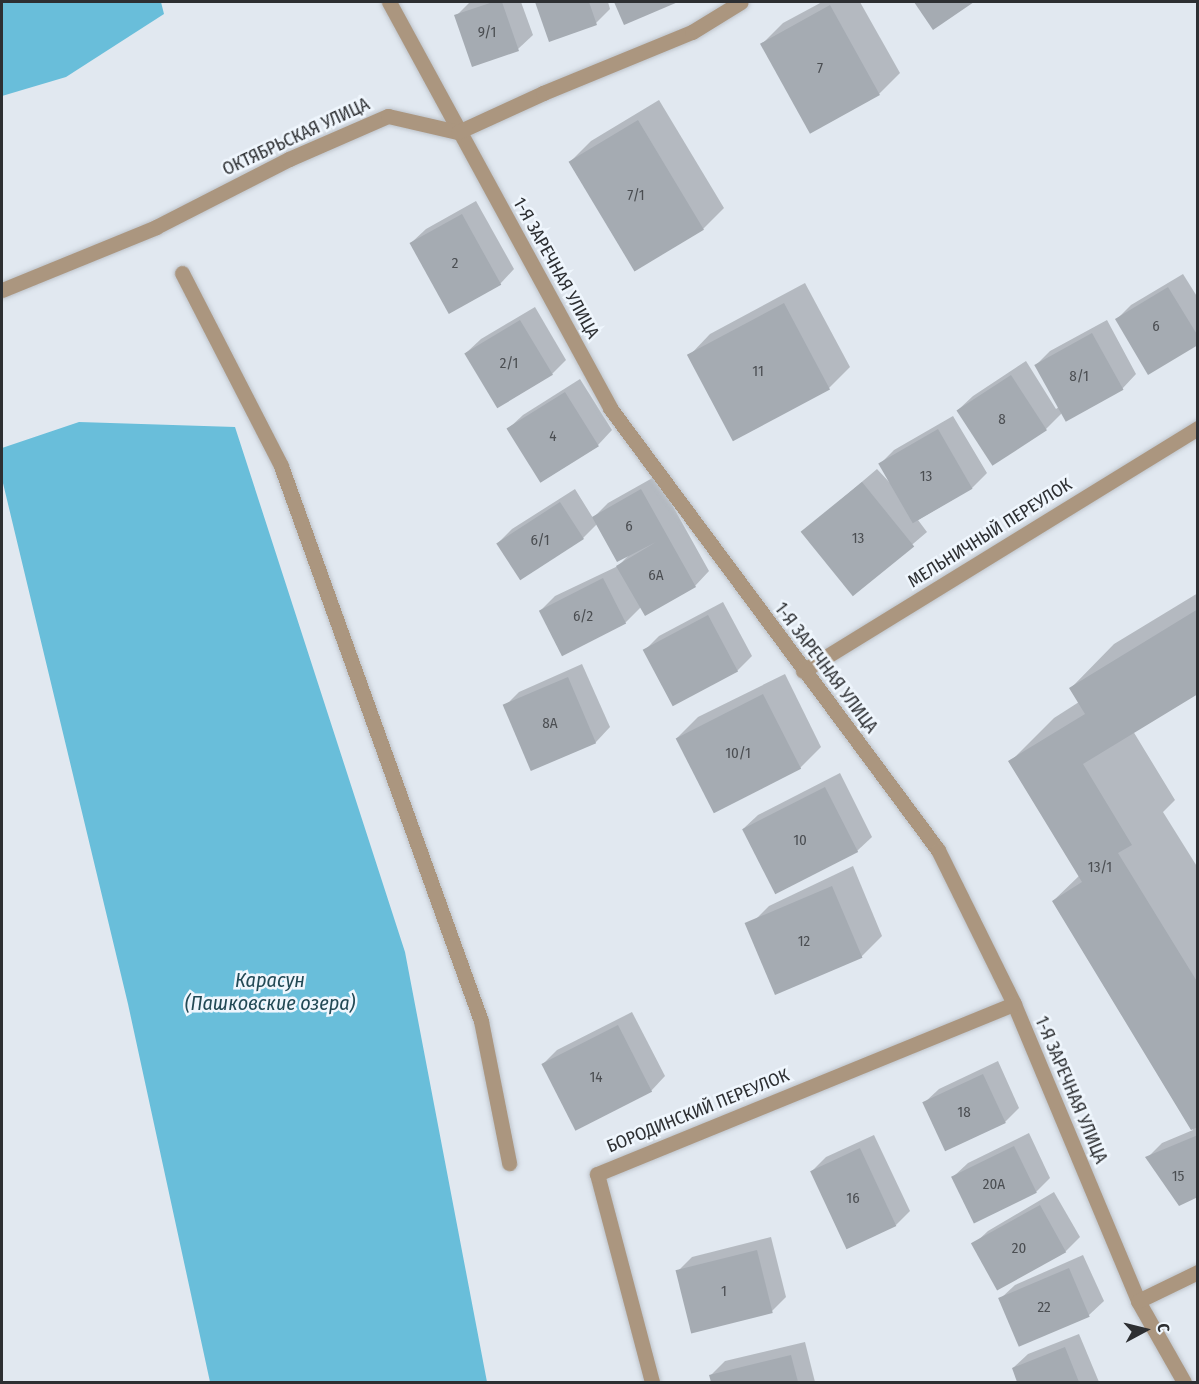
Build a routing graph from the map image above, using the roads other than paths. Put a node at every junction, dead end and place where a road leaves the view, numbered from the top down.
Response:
1 (389, 2) edge
2 (741, 2) edge
3 (458, 132) junction
4 (182, 273) dead end
5 (2, 290) edge
6 (1197, 428) edge
7 (803, 671) junction
8 (1014, 1004) junction
9 (509, 1163) dead end
10 (1197, 1272) edge
11 (1138, 1301) junction
12 (652, 1383) edge
13 (1184, 1383) edge

1 - 3 street, 1-Я ЗАРЕЧНАЯ УЛИЦА
2 - 3 street
3 - 5 street, ОКТЯБРЬСКАЯ УЛИЦА
3 - 7 street, 1-Я ЗАРЕЧНАЯ УЛИЦА
4 - 9 street
6 - 7 street, МЕЛЬНИЧНЫЙ ПЕРЕУЛОК
7 - 8 street, 1-Я ЗАРЕЧНАЯ УЛИЦА
8 - 11 street, 1-Я ЗАРЕЧНАЯ УЛИЦА
8 - 12 street, БОРОДИНСКИЙ ПЕРЕУЛОК
10 - 11 street
11 - 13 street, 1-Я ЗАРЕЧНАЯ УЛИЦА

